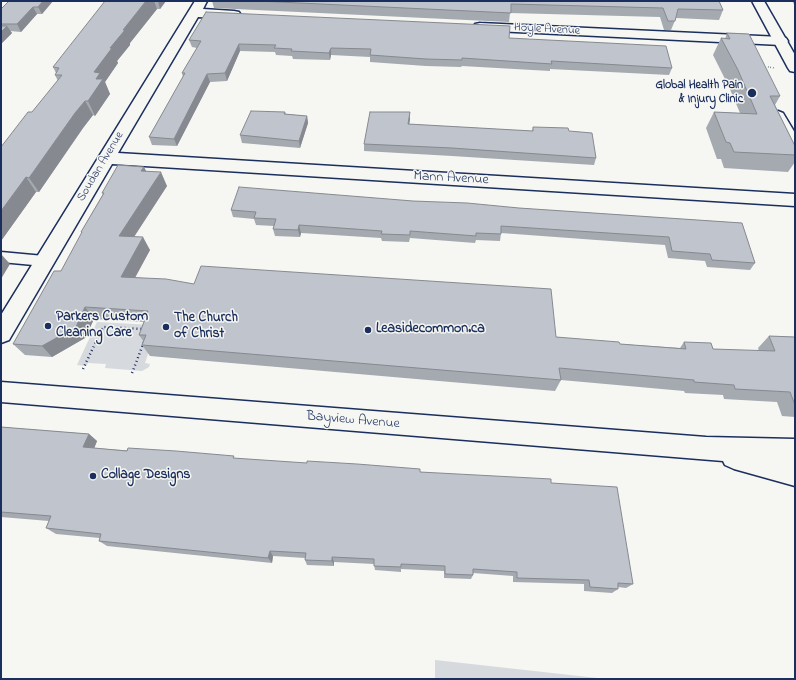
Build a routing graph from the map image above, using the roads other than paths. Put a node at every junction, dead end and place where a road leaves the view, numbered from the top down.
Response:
1 (758, 1) edge
2 (198, 7) edge
3 (249, 16) edge
4 (470, 26) edge
5 (781, 41) junction
6 (795, 68) edge
7 (778, 116) edge
8 (795, 141) edge
9 (106, 158) junction
10 (795, 200) edge
11 (1, 257) edge
12 (44, 261) junction
13 (1, 334) edge
14 (1, 392) edge
15 (706, 449) junction
16 (795, 451) edge
17 (795, 474) edge

1 - 5 street
2 - 3 street
2 - 9 street, Soudan Avenue
4 - 5 street, Hoyle Avenue
5 - 6 street
7 - 8 street
9 - 10 street, Mann Avenue
9 - 12 street, Soudan Avenue
11 - 12 lane
12 - 13 street, Soudan Avenue
14 - 15 street, Bayview Avenue
15 - 16 street, Bayview Avenue
15 - 17 street, Bayview Avenue

